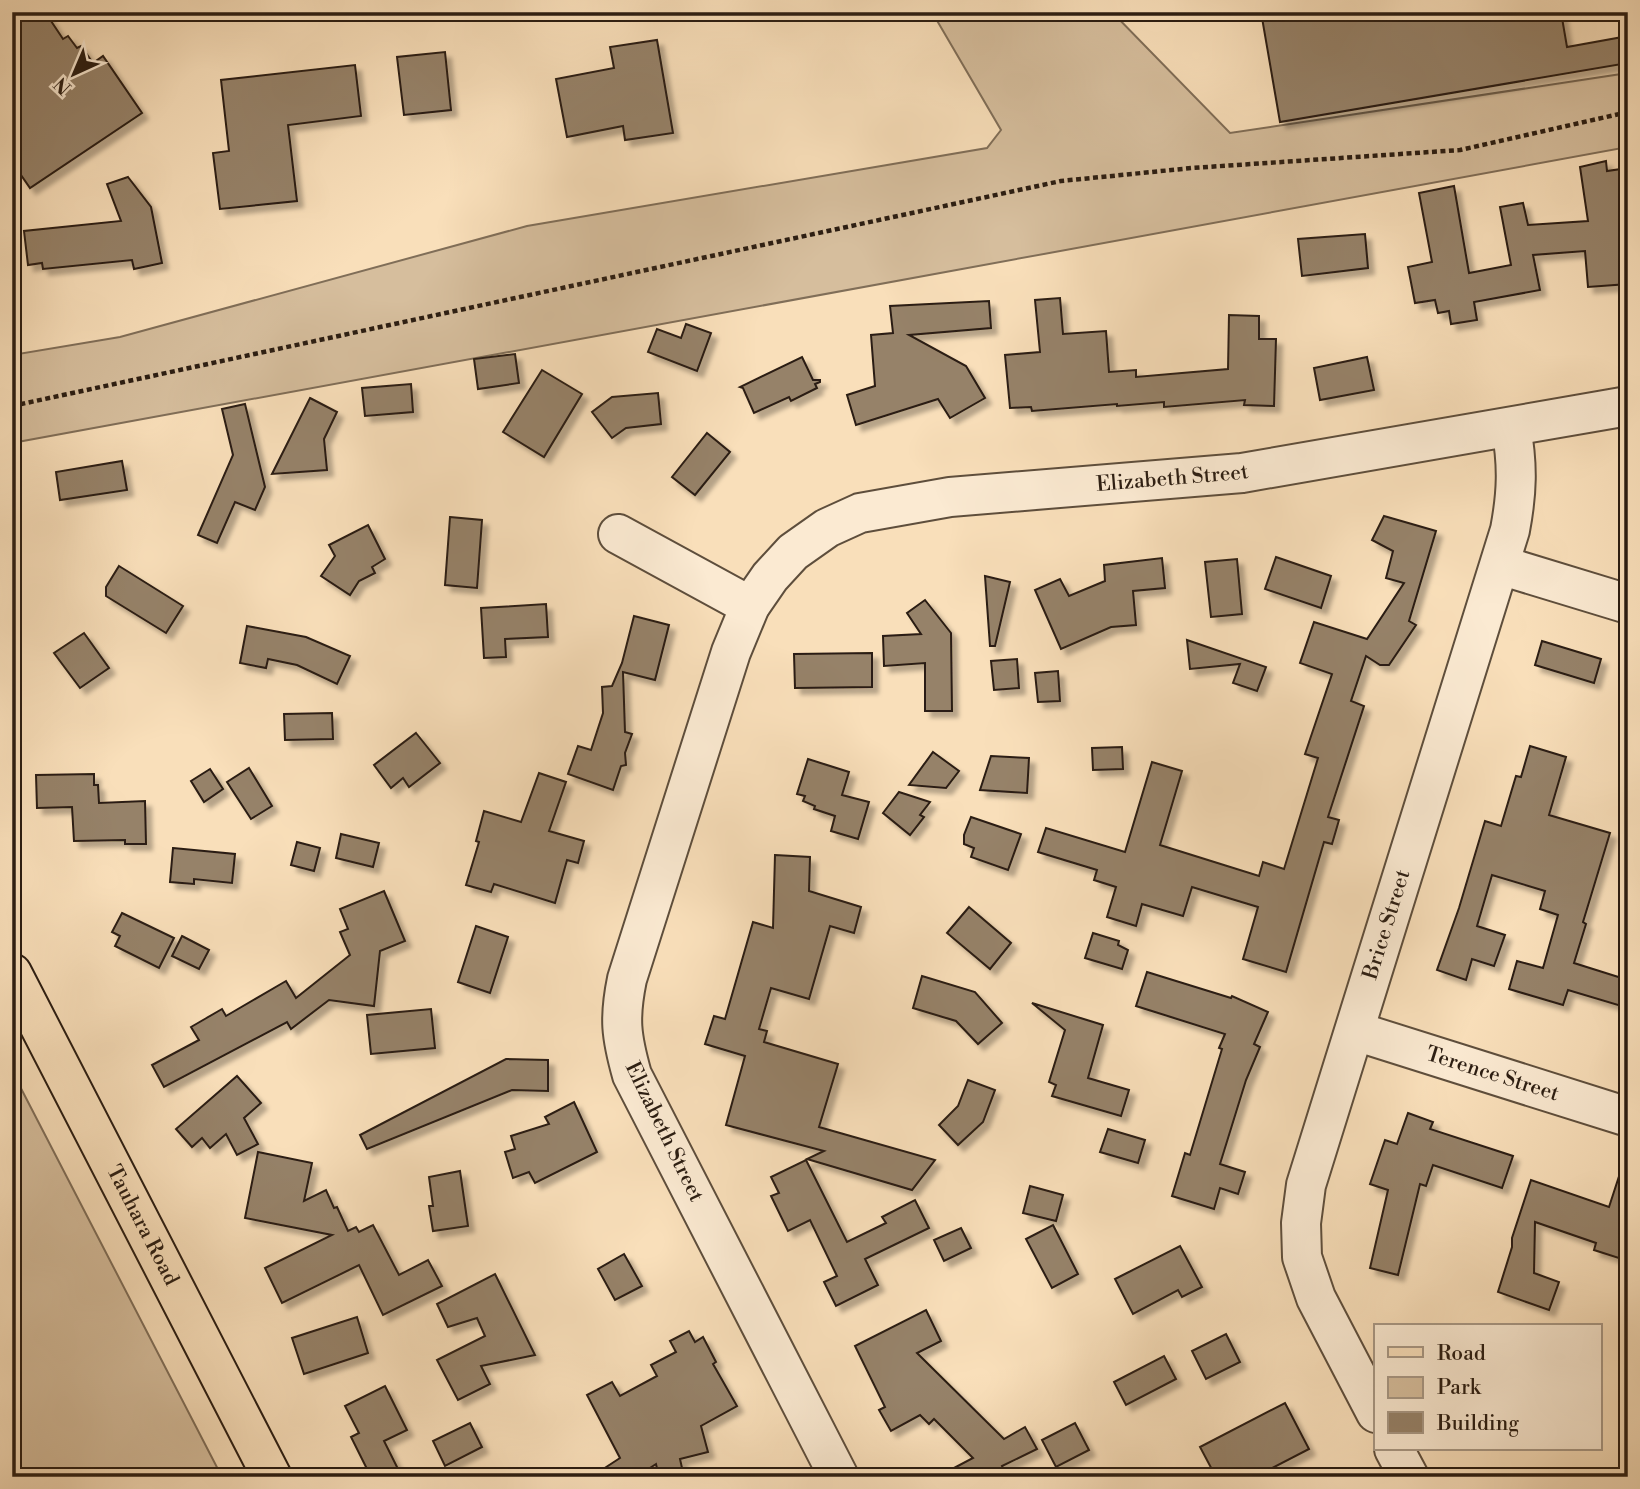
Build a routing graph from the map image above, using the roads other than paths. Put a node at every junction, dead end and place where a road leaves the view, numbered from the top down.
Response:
1 (1628, 407) edge
2 (1511, 427) junction
3 (618, 534) dead end
4 (1500, 565) junction
5 (1628, 604) edge
6 (750, 606) junction
7 (12, 973) edge
8 (1355, 1031) junction
9 (1628, 1117) edge
10 (1374, 1409) edge
11 (1395, 1450) edge
12 (831, 1474) edge
13 (272, 1477) edge
14 (1409, 1477) edge

1 - 2 street, Elizabeth Street
2 - 4 street, Brice Street
2 - 6 street, Elizabeth Street
3 - 6 street
4 - 5 street
4 - 8 street, Brice Street
6 - 12 street, Elizabeth Street
7 - 13 main road, Tauhara Road
8 - 9 street, Terence Street
8 - 10 street, Brice Street
11 - 14 street

